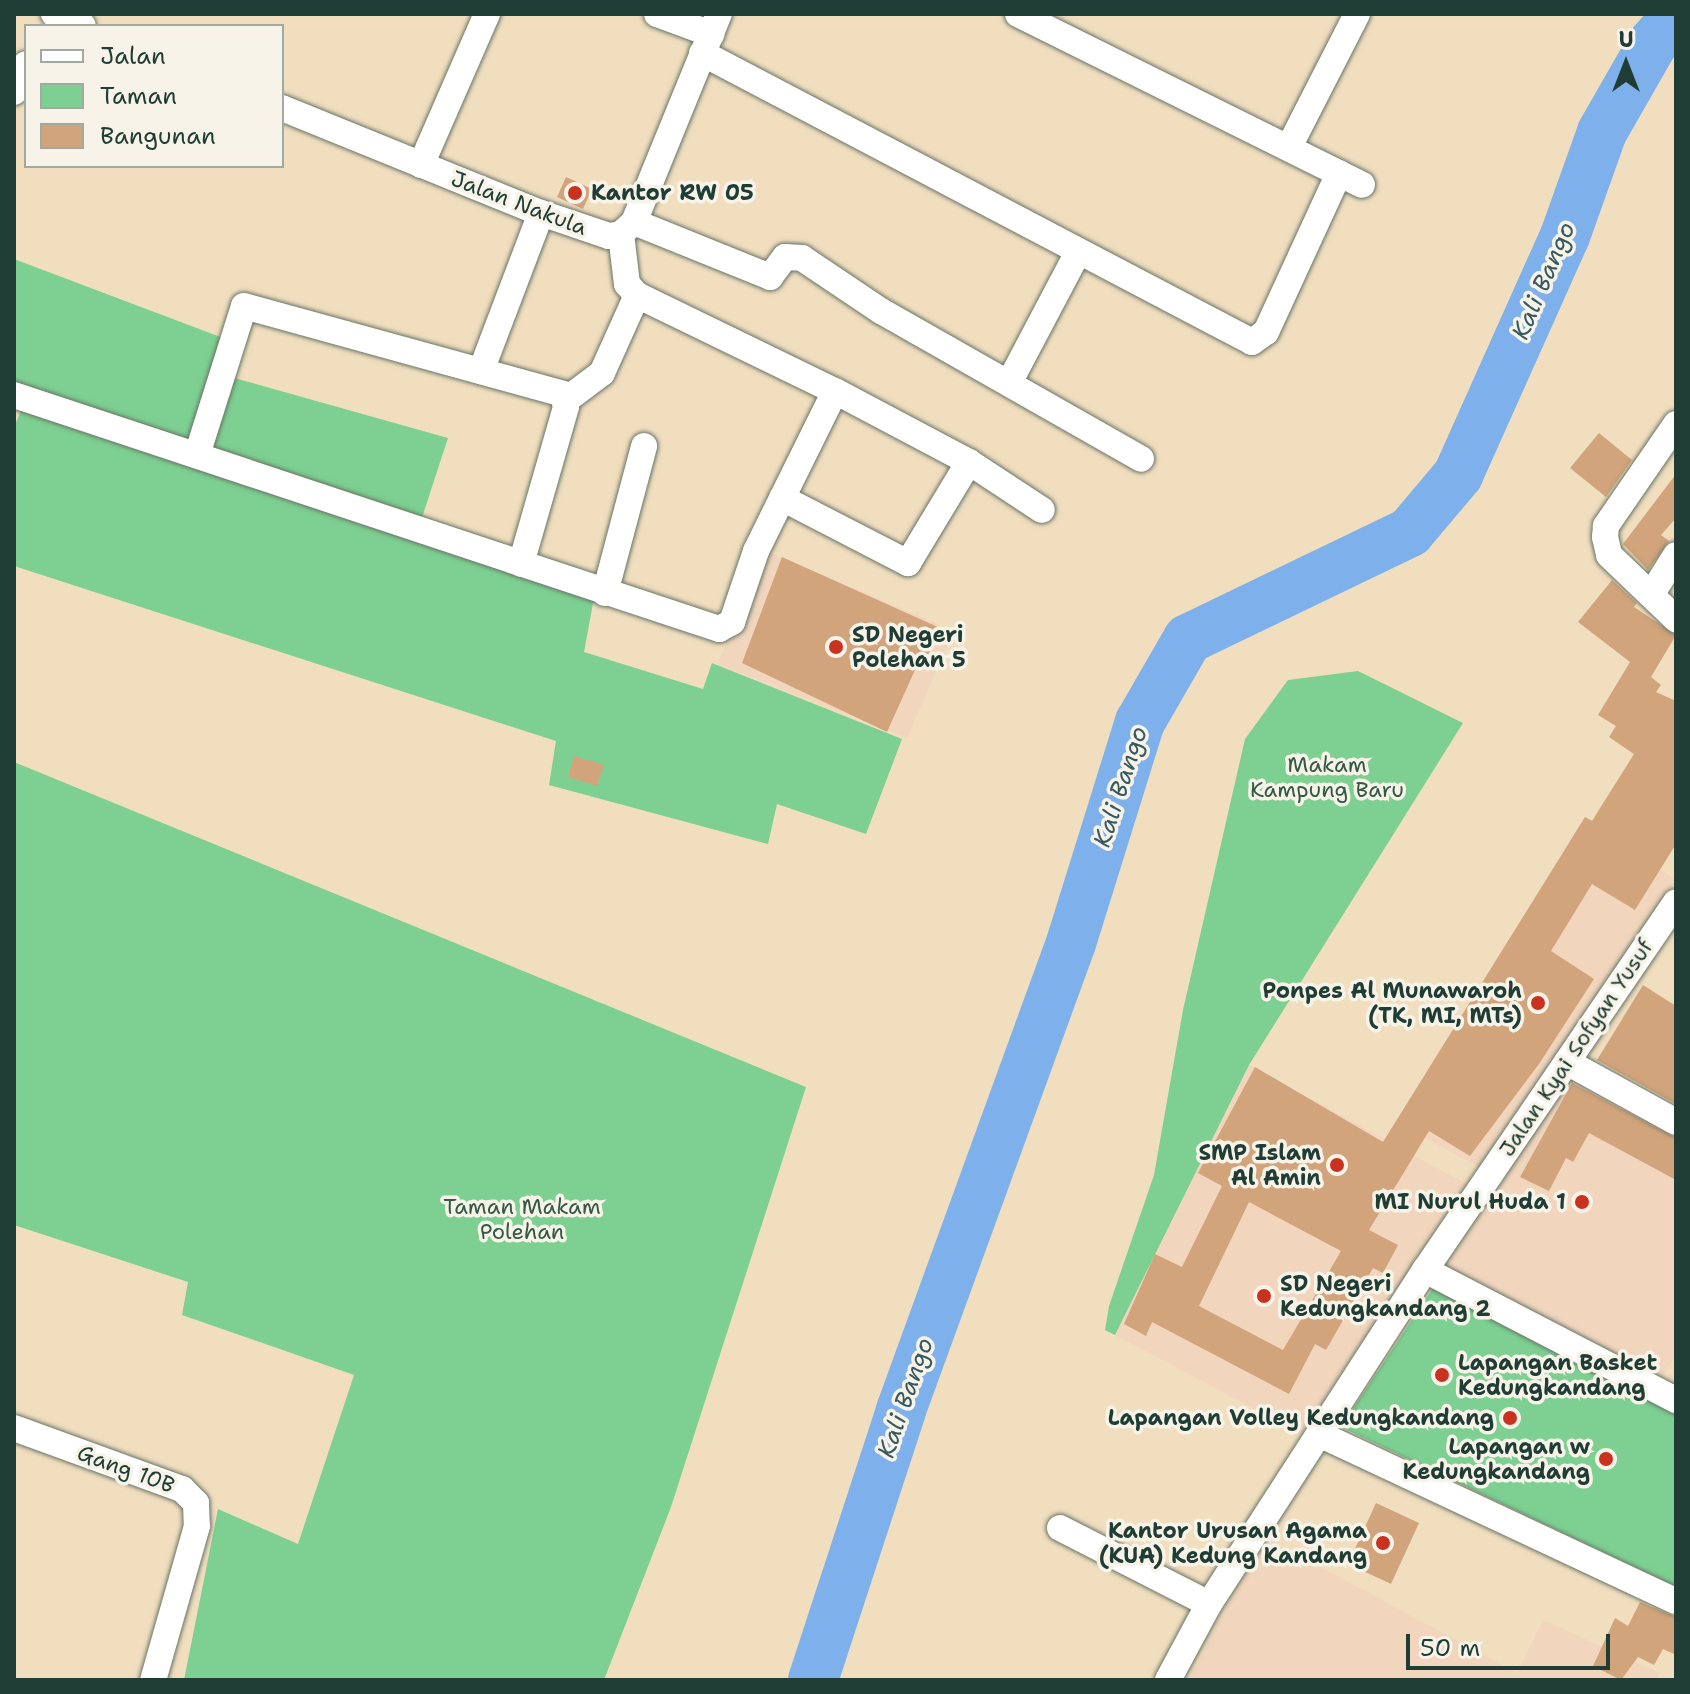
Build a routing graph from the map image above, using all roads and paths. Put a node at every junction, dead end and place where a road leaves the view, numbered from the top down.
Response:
1 (54, 14) edge
2 (487, 14) edge
3 (657, 14) edge
4 (1018, 14) edge
5 (1357, 14) edge
6 (78, 24) edge
7 (711, 34) edge
8 (24, 69) edge
9 (14, 92) edge
10 (284, 109) edge
11 (1289, 147) junction
12 (421, 165) junction
13 (541, 213) junction
14 (628, 228) junction
15 (1078, 252) junction
16 (637, 295) junction
17 (481, 371) junction
18 (1009, 383) junction
19 (835, 391) junction
20 (14, 395) edge
21 (566, 400) junction
22 (1676, 424) edge
23 (644, 446) dead end
24 (197, 455) junction
25 (1141, 459) dead end
26 (969, 462) junction
27 (782, 498) junction
28 (1042, 510) dead end
29 (1676, 555) edge
30 (521, 564) junction
31 (605, 593) junction
32 (1651, 595) junction
33 (1676, 619) edge
34 (1676, 902) edge
35 (1567, 1062) junction
36 (1676, 1122) edge
37 (1425, 1270) junction
38 (1676, 1400) edge
39 (14, 1428) edge
40 (1319, 1434) junction
41 (1060, 1528) dead end
42 (1676, 1601) edge
43 (1209, 1604) junction
44 (153, 1680) edge
45 (1168, 1680) edge

1 - 6 street
2 - 12 street
3 - 7 street
4 - 11 street
5 - 11 street
7 - 14 street
7 - 15 street
8 - 9 street
10 - 12 street, Jalan Nakula
11 - 15 street
12 - 13 street, Jalan Nakula
13 - 14 street, Jalan Nakula
13 - 17 street
14 - 16 street
14 - 18 street, Jalan Nakula
15 - 18 street
16 - 19 street
16 - 21 street
17 - 21 street
17 - 24 street
18 - 25 street
19 - 26 street
19 - 27 street
20 - 24 street
21 - 30 street
22 - 32 street
23 - 31 street
24 - 30 street
26 - 27 street
26 - 28 street
27 - 31 street
29 - 32 street
30 - 31 street
32 - 33 street
34 - 35 street, Jalan Kyai Sofyan Yusuf
35 - 36 street
35 - 37 street, Jalan Kyai Sofyan Yusuf
37 - 38 street
37 - 40 street, Jalan Kyai Sofyan Yusuf
39 - 44 street, Gang 10B
40 - 42 street
40 - 43 street, Jalan Kyai Sofyan Yusuf
41 - 43 street
43 - 45 street, Jalan Kyai Sofyan Yusuf

